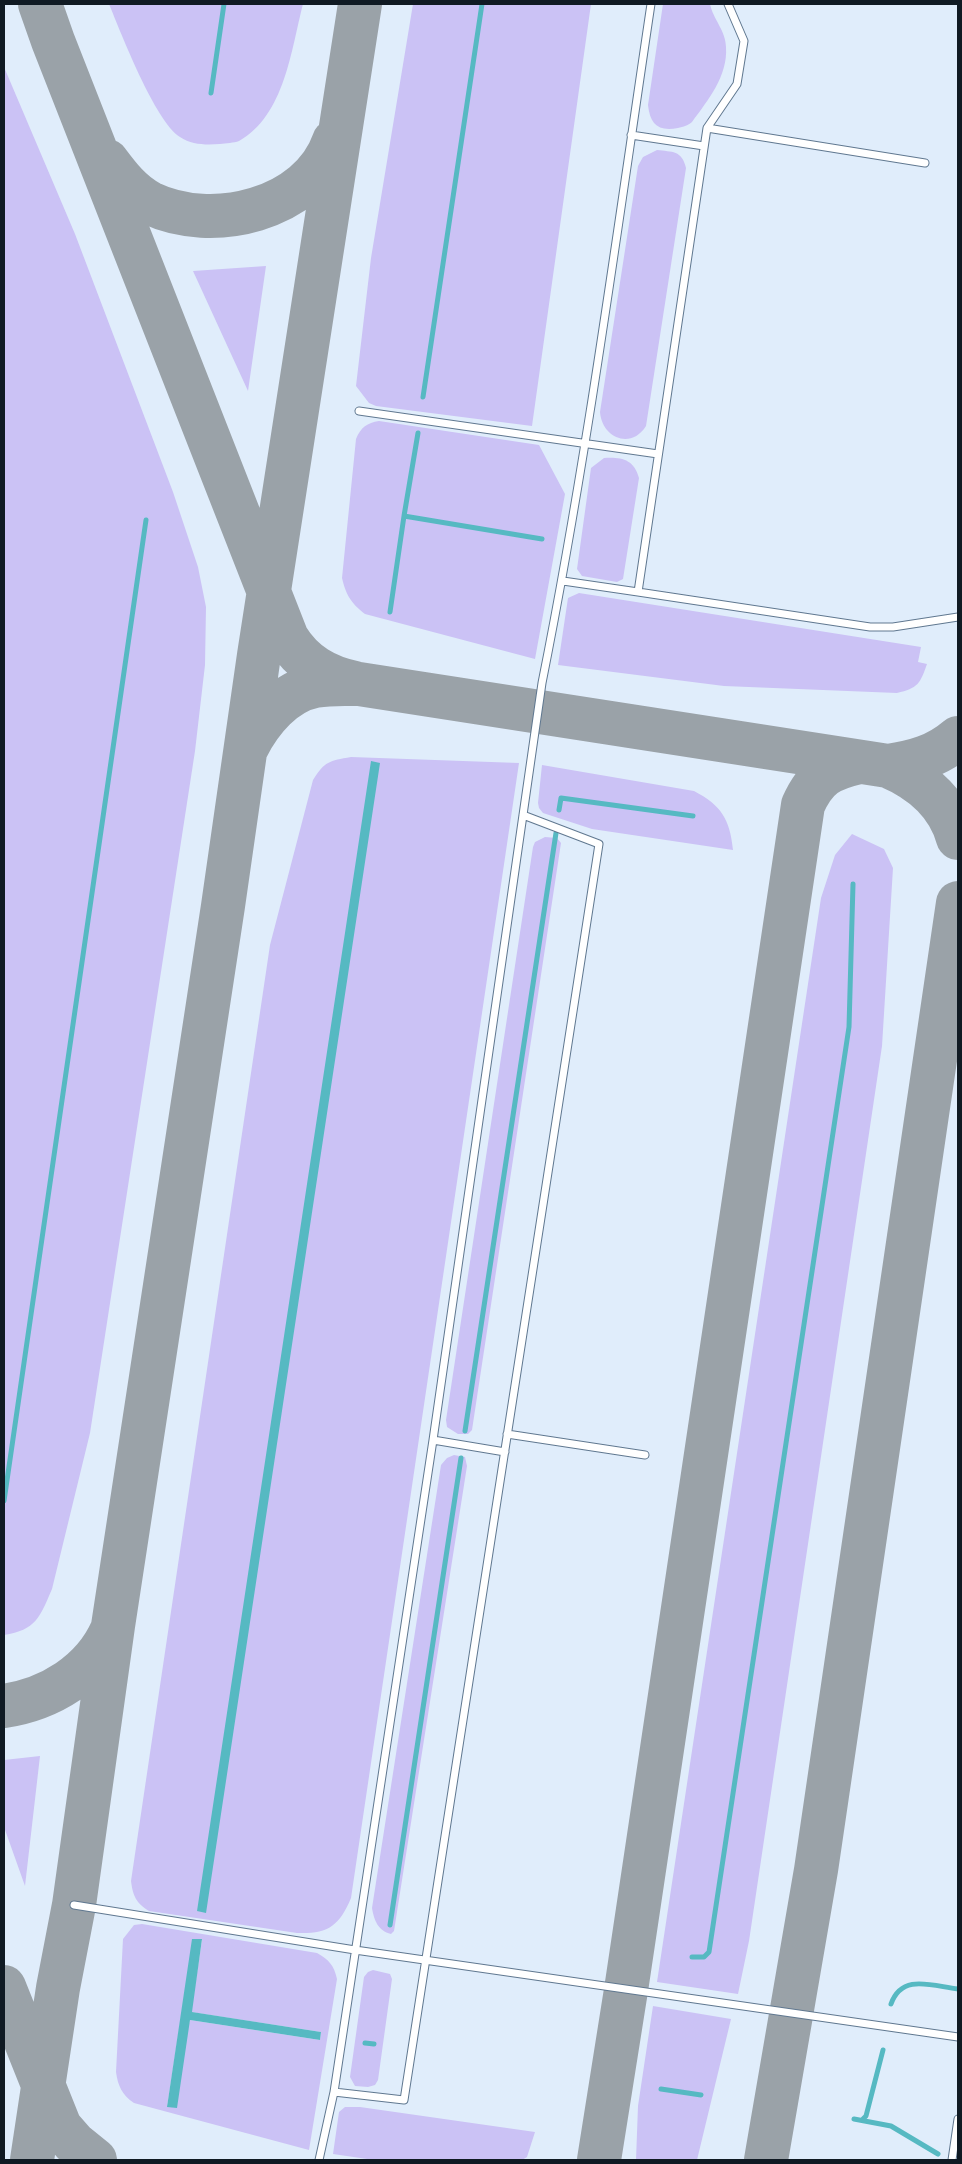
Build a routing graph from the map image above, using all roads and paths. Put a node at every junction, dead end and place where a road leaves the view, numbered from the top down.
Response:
1 (651, 4) edge
2 (728, 4) edge
3 (706, 128) junction
4 (631, 135) junction
5 (704, 146) junction
6 (925, 163) dead end
7 (359, 411) dead end
8 (585, 443) junction
9 (658, 454) junction
10 (563, 581) junction
11 (638, 592) junction
12 (958, 617) edge
13 (523, 815) junction
14 (508, 1434) junction
15 (433, 1440) junction
16 (505, 1452) junction
17 (645, 1454) dead end
18 (74, 1905) dead end
19 (355, 1950) junction
20 (426, 1961) junction
21 (958, 2037) edge
22 (334, 2092) junction
23 (958, 2119) edge
24 (320, 2160) edge
25 (952, 2160) edge

1 - 4 lane
2 - 3 lane
3 - 5 lane
3 - 6 lane
4 - 5 lane
4 - 8 lane
5 - 9 lane
7 - 8 lane
8 - 9 lane
8 - 10 lane
9 - 11 lane
10 - 11 lane
10 - 13 lane
11 - 12 lane
13 - 14 lane
13 - 15 lane
14 - 16 lane
14 - 17 lane
15 - 16 lane
15 - 19 lane
16 - 20 lane
18 - 19 lane
19 - 20 lane
19 - 22 lane
20 - 21 lane
20 - 22 lane
22 - 24 lane
23 - 25 lane

